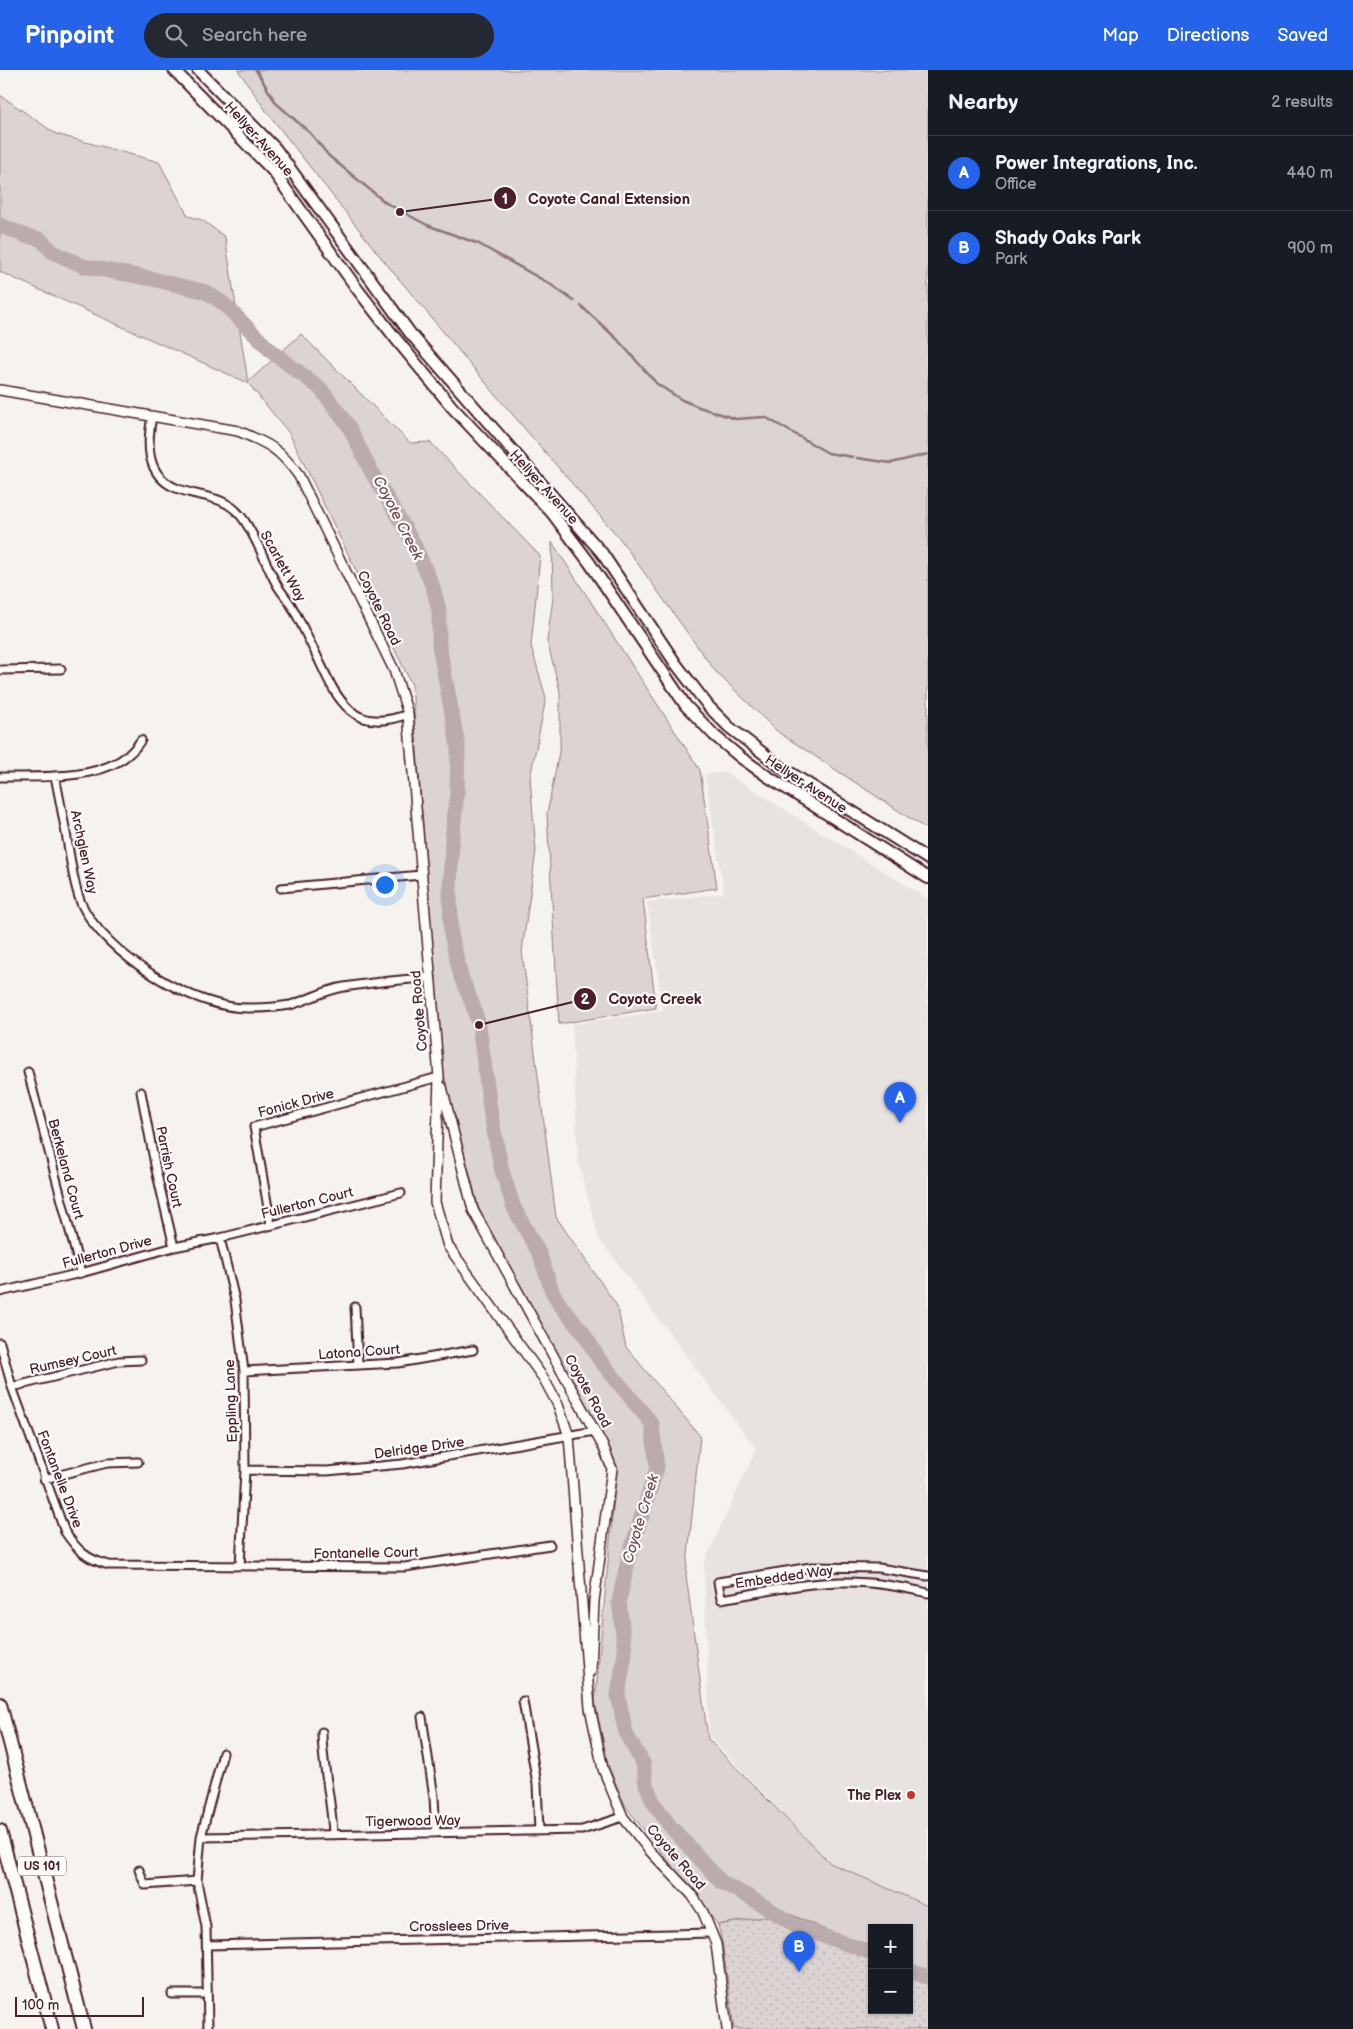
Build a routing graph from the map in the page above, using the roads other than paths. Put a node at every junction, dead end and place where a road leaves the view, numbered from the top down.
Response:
1 (174, 70) edge
2 (198, 70) edge
3 (0, 390) edge
4 (152, 416) junction
5 (676, 664) junction
6 (62, 669) dead end
7 (0, 670) edge
8 (663, 673) junction
9 (408, 714) junction
10 (141, 740) dead end
11 (55, 776) junction
12 (0, 777) edge
13 (928, 859) edge
14 (421, 875) junction
15 (928, 878) edge
16 (282, 888) dead end
17 (430, 977) junction
18 (28, 1072) dead end
19 (439, 1077) junction
20 (141, 1092) dead end
21 (401, 1193) dead end
22 (271, 1225) junction
23 (220, 1238) junction
24 (174, 1247) junction
25 (81, 1273) junction
26 (0, 1292) edge
27 (355, 1306) dead end
28 (0, 1343) edge
29 (473, 1350) dead end
30 (141, 1360) dead end
31 (358, 1365) junction
32 (244, 1371) junction
33 (12, 1387) junction
34 (595, 1431) junction
35 (569, 1436) junction
36 (138, 1462) dead end
37 (245, 1470) junction
38 (44, 1479) junction
39 (550, 1545) dead end
40 (240, 1566) junction
41 (928, 1576) edge
42 (928, 1593) edge
43 (523, 1701) dead end
44 (0, 1704) edge
45 (590, 1708) junction
46 (422, 1717) dead end
47 (322, 1732) dead end
48 (223, 1752) dead end
49 (624, 1817) junction
50 (0, 1831) edge
51 (539, 1831) junction
52 (436, 1833) junction
53 (333, 1835) junction
54 (201, 1837) junction
55 (139, 1870) dead end
56 (197, 1882) junction
57 (712, 1933) junction
58 (207, 1945) junction
59 (172, 1994) dead end
60 (207, 1994) junction
61 (52, 2029) edge
62 (84, 2029) edge
63 (208, 2029) edge
64 (727, 2029) edge

1 - 8 main road, Hellyer Avenue
2 - 5 main road, Hellyer Avenue
3 - 4 street, Coyote Road
4 - 9 street, Coyote Road
4 - 9 street, Scarlett Way
5 - 8 main road
5 - 13 main road, Hellyer Avenue
6 - 7 street
8 - 15 main road, Hellyer Avenue
9 - 14 street, Coyote Road
10 - 11 street
11 - 12 street
11 - 17 street, Archglen Way
14 - 16 street
14 - 17 street, Coyote Road
17 - 19 street, Coyote Road
18 - 25 street, Berkeland Court
19 - 22 street, Fonick Drive
19 - 34 street, Coyote Road
19 - 35 street, Coyote Road
20 - 24 street, Parrish Court
21 - 22 street, Fullerton Court
22 - 23 street, Fullerton Court
23 - 24 street, Fullerton Drive
23 - 32 street, Eppling Lane
24 - 25 street, Fullerton Drive
25 - 26 street, Fullerton Drive
27 - 31 street
28 - 33 street, Fontanelle Drive
29 - 31 street, Latona Court
30 - 33 street, Rumsey Court
31 - 32 street, Latona Court
32 - 37 street, Eppling Lane
33 - 38 street, Fontanelle Drive
34 - 35 street, Delridge Drive
34 - 45 street, Coyote Road
35 - 37 street, Delridge Drive
35 - 45 street, Coyote Road
36 - 38 street
37 - 40 street, Eppling Lane
38 - 40 street, Fontanelle Drive
39 - 40 street, Fontanelle Court
41 - 42 street, Embedded Way
43 - 51 street
44 - 62 highway, US 101
45 - 49 street, Coyote Road
46 - 52 street
47 - 53 street
48 - 54 street
49 - 51 street, Tigerwood Way
49 - 57 street, Coyote Road
50 - 61 highway, US 101
51 - 52 street, Tigerwood Way
52 - 53 street, Tigerwood Way
53 - 54 street, Tigerwood Way
54 - 56 street
55 - 56 street
56 - 58 street
57 - 58 street, Crosslees Drive
57 - 64 street, Coyote Road
58 - 60 street
59 - 60 street
60 - 63 street

